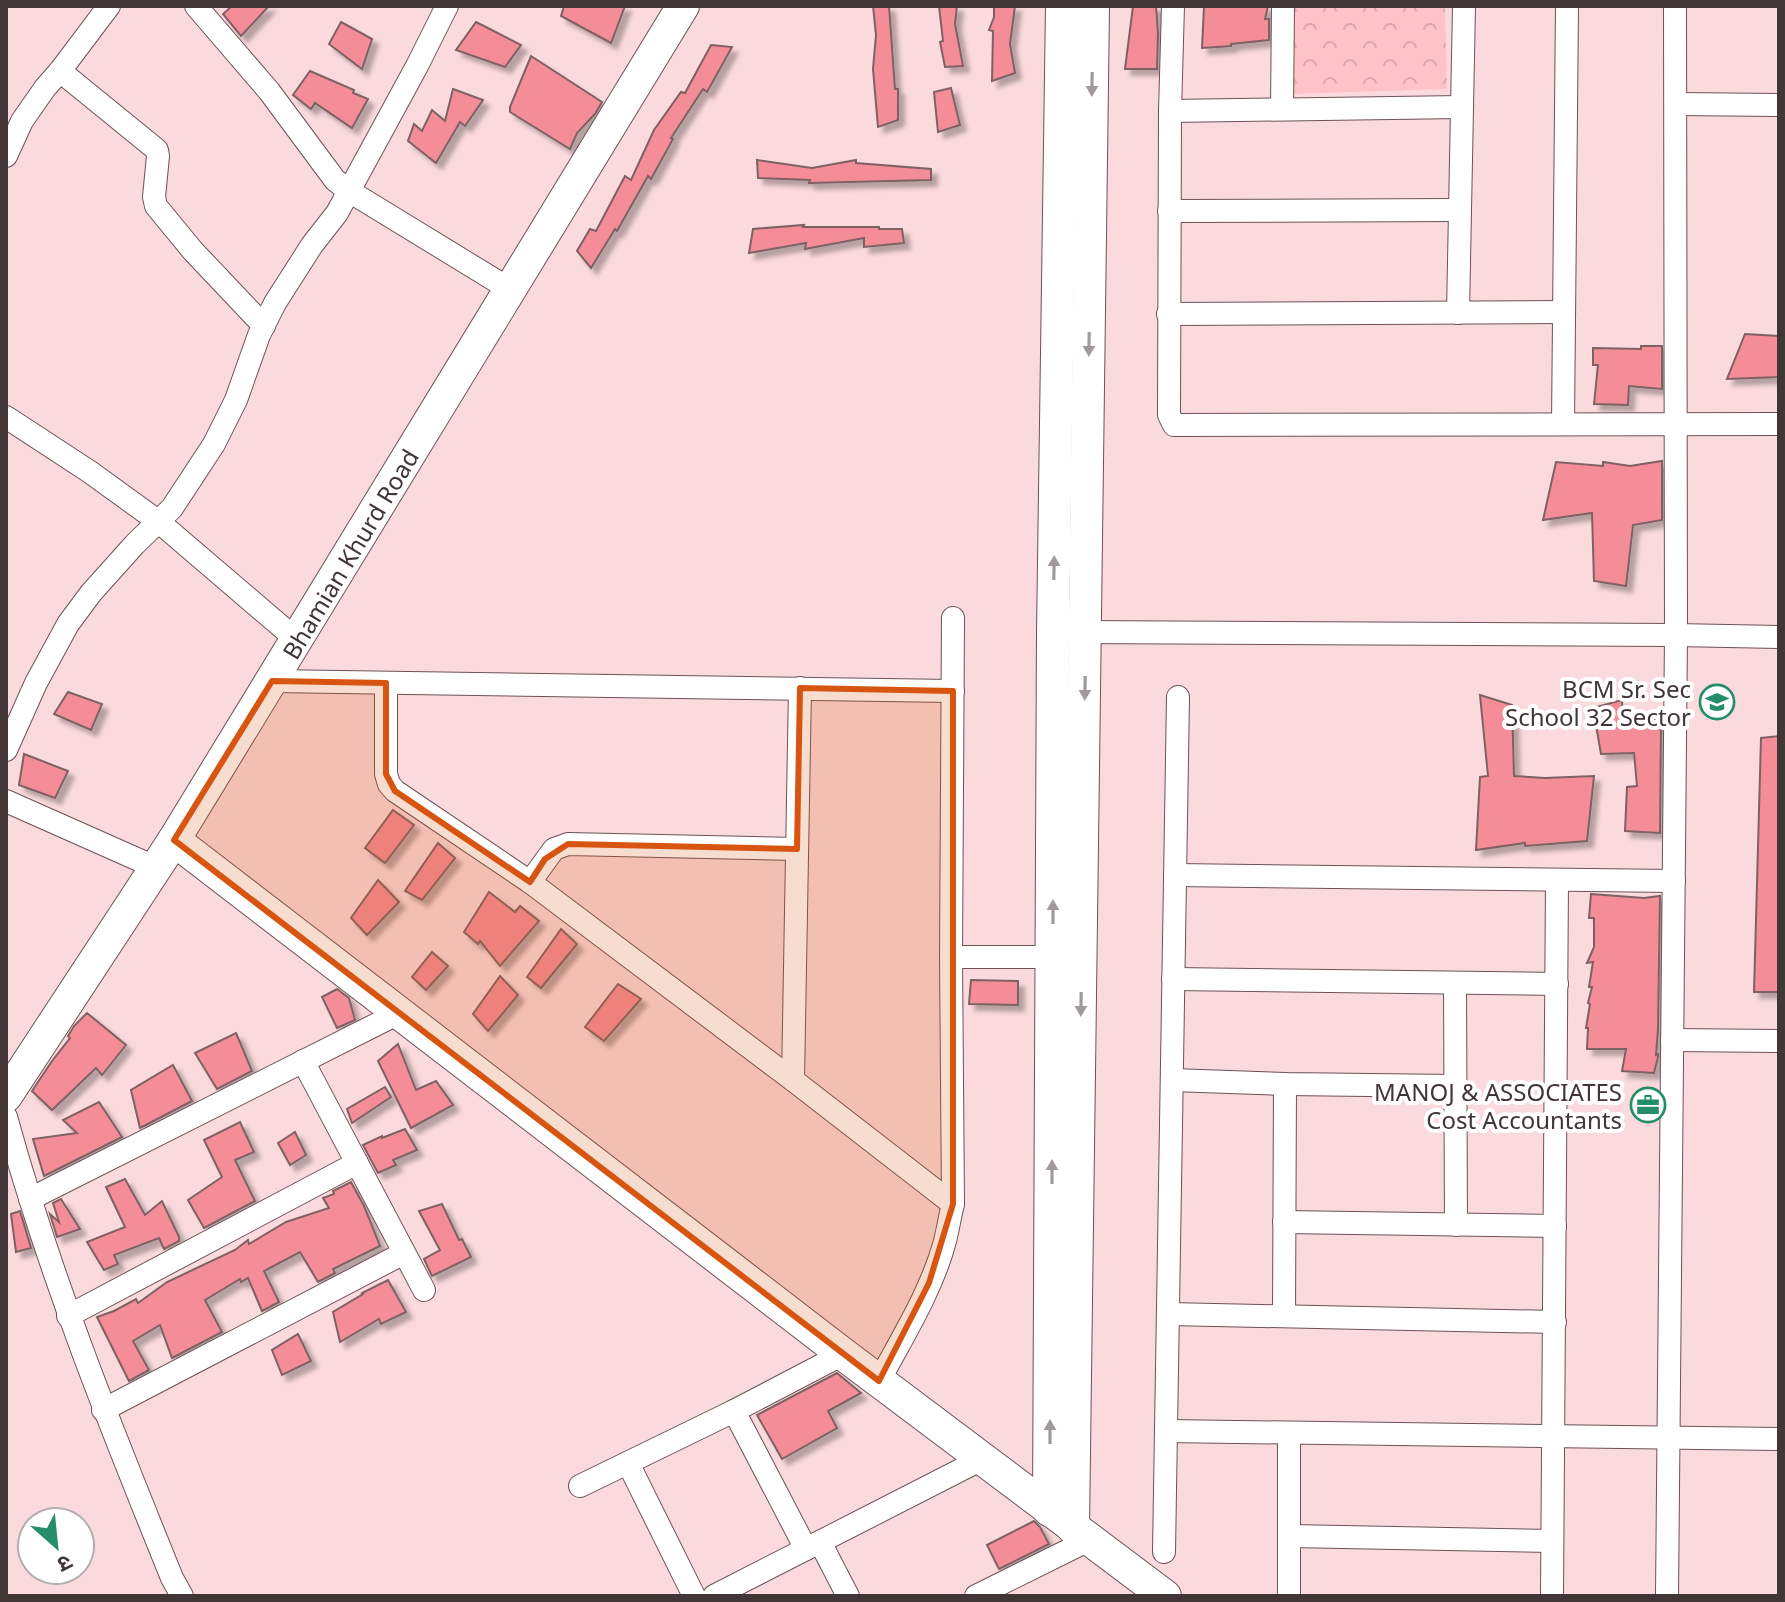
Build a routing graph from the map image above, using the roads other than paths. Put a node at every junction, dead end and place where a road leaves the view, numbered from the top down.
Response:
1 (109, 6) edge
2 (196, 6) edge
3 (447, 6) edge
4 (683, 6) edge
5 (1062, 6) edge
6 (1093, 6) edge
7 (1173, 6) edge
8 (1283, 6) edge
9 (1464, 6) edge
10 (1567, 6) edge
11 (1675, 6) edge
12 (60, 71) junction
13 (1676, 104) junction
14 (1779, 105) edge
15 (1462, 107) junction
16 (1282, 109) junction
17 (1170, 111) junction
18 (6, 156) edge
19 (349, 191) junction
20 (1460, 210) junction
21 (1169, 211) junction
22 (511, 290) junction
23 (1564, 312) junction
24 (1458, 313) junction
25 (1168, 314) junction
26 (264, 326) junction
27 (6, 417) edge
28 (1563, 424) junction
29 (1676, 424) junction
30 (1779, 424) edge
31 (159, 522) junction
32 (953, 618) dead end
33 (1085, 631) junction
34 (1053, 632) junction
35 (1676, 635) junction
36 (1779, 637) edge
37 (297, 640) junction
38 (272, 681) junction
39 (386, 683) junction
40 (800, 688) junction
41 (953, 691) junction
42 (1178, 697) dead end
43 (6, 750) edge
44 (6, 801) edge
45 (174, 840) junction
46 (797, 849) junction
47 (157, 868) junction
48 (1175, 875) junction
49 (1557, 880) junction
50 (1674, 881) junction
51 (530, 882) junction
52 (951, 957) junction
53 (1067, 957) junction
54 (1173, 979) junction
55 (1455, 983) junction
56 (1557, 984) junction
57 (399, 1013) junction
58 (1672, 1040) junction
59 (1779, 1041) edge
60 (303, 1061) junction
61 (793, 1080) junction
62 (1172, 1080) junction
63 (1285, 1084) junction
64 (1455, 1086) junction
65 (6, 1096) edge
66 (6, 1117) edge
67 (357, 1163) junction
68 (30, 1199) junction
69 (953, 1204) junction
70 (1284, 1222) junction
71 (1456, 1225) junction
72 (1555, 1226) junction
73 (404, 1253) junction
74 (424, 1290) dead end
75 (1168, 1314) junction
76 (68, 1316) junction
77 (1284, 1316) junction
78 (1555, 1322) junction
79 (843, 1354) junction
80 (879, 1381) junction
81 (103, 1410) junction
82 (734, 1411) junction
83 (1166, 1431) junction
84 (1289, 1433) junction
85 (1554, 1436) junction
86 (1668, 1438) junction
87 (1779, 1439) edge
88 (982, 1459) junction
89 (628, 1463) junction
90 (580, 1486) dead end
91 (1071, 1526) junction
92 (1290, 1536) junction
93 (1552, 1541) junction
94 (813, 1545) junction
95 (1164, 1552) dead end
96 (182, 1596) edge
97 (694, 1596) edge
98 (714, 1596) edge
99 (848, 1596) edge
100 (976, 1596) edge
101 (1165, 1596) edge
102 (1289, 1596) edge
103 (1552, 1596) edge
104 (1667, 1596) edge

1 - 12 street
2 - 19 street
3 - 19 street
4 - 22 street, Bhamian Khurd Road
34 -> 5 street
6 -> 33 street
7 - 17 street
8 - 16 street
9 - 15 street
10 - 23 street
11 - 13 street
12 - 18 street
12 - 26 street
13 - 14 street
13 - 29 street
15 - 16 street
15 - 20 street
16 - 17 street
17 - 21 street
19 - 22 street
19 - 26 street
20 - 21 street
20 - 24 street
21 - 25 street
22 - 37 street, Bhamian Khurd Road
23 - 24 street
23 - 28 street
24 - 25 street
25 - 28 street
26 - 31 street
27 - 31 street
28 - 29 street
29 - 30 street
29 - 35 street
31 - 37 street
31 - 43 street
32 - 41 street
33 - 34 street
33 - 35 street
33 -> 53 street
53 -> 34 street
35 - 36 street
35 - 50 street
37 - 38 street, Bhamian Khurd Road
38 - 39 street
38 - 45 street, Bhamian Khurd Road
39 - 40 street
39 - 51 street
40 - 41 street
40 - 46 street
41 - 52 street
42 - 48 street
44 - 47 street
45 - 47 street, Bhamian Khurd Road
45 - 57 street
46 - 51 street
46 - 61 street
47 - 65 street, Bhamian Khurd Road
48 - 49 street
48 - 54 street
49 - 50 street
49 - 56 street
50 - 58 street
51 - 61 street
52 - 53 street
52 - 69 street
53 - 91 street
54 - 55 street
54 - 62 street
55 - 56 street
55 - 64 street
56 - 72 street
57 - 60 street
57 - 79 street
58 - 59 street
58 - 86 street
60 - 67 street
60 - 68 street
61 - 69 street
62 - 63 street
62 - 75 street
63 - 64 street
63 - 70 street
64 - 71 street
66 - 68 street
67 - 73 street
67 - 76 street
68 - 76 street
69 - 80 street
70 - 71 street
70 - 77 street
71 - 72 street
72 - 78 street
73 - 74 street
73 - 81 street
75 - 77 street
75 - 83 street
76 - 81 street
77 - 78 street
78 - 85 street
79 - 80 street
79 - 82 street
80 - 88 street
81 - 96 street
82 - 89 street
82 - 94 street
83 - 84 street
83 - 95 street
84 - 85 street
84 - 92 street
85 - 86 street
85 - 93 street
86 - 87 street
86 - 104 street
88 - 91 street
88 - 94 street
89 - 90 street
89 - 97 street
91 - 100 street
91 - 101 street
92 - 93 street
92 - 102 street
93 - 103 street
94 - 98 street
94 - 99 street

